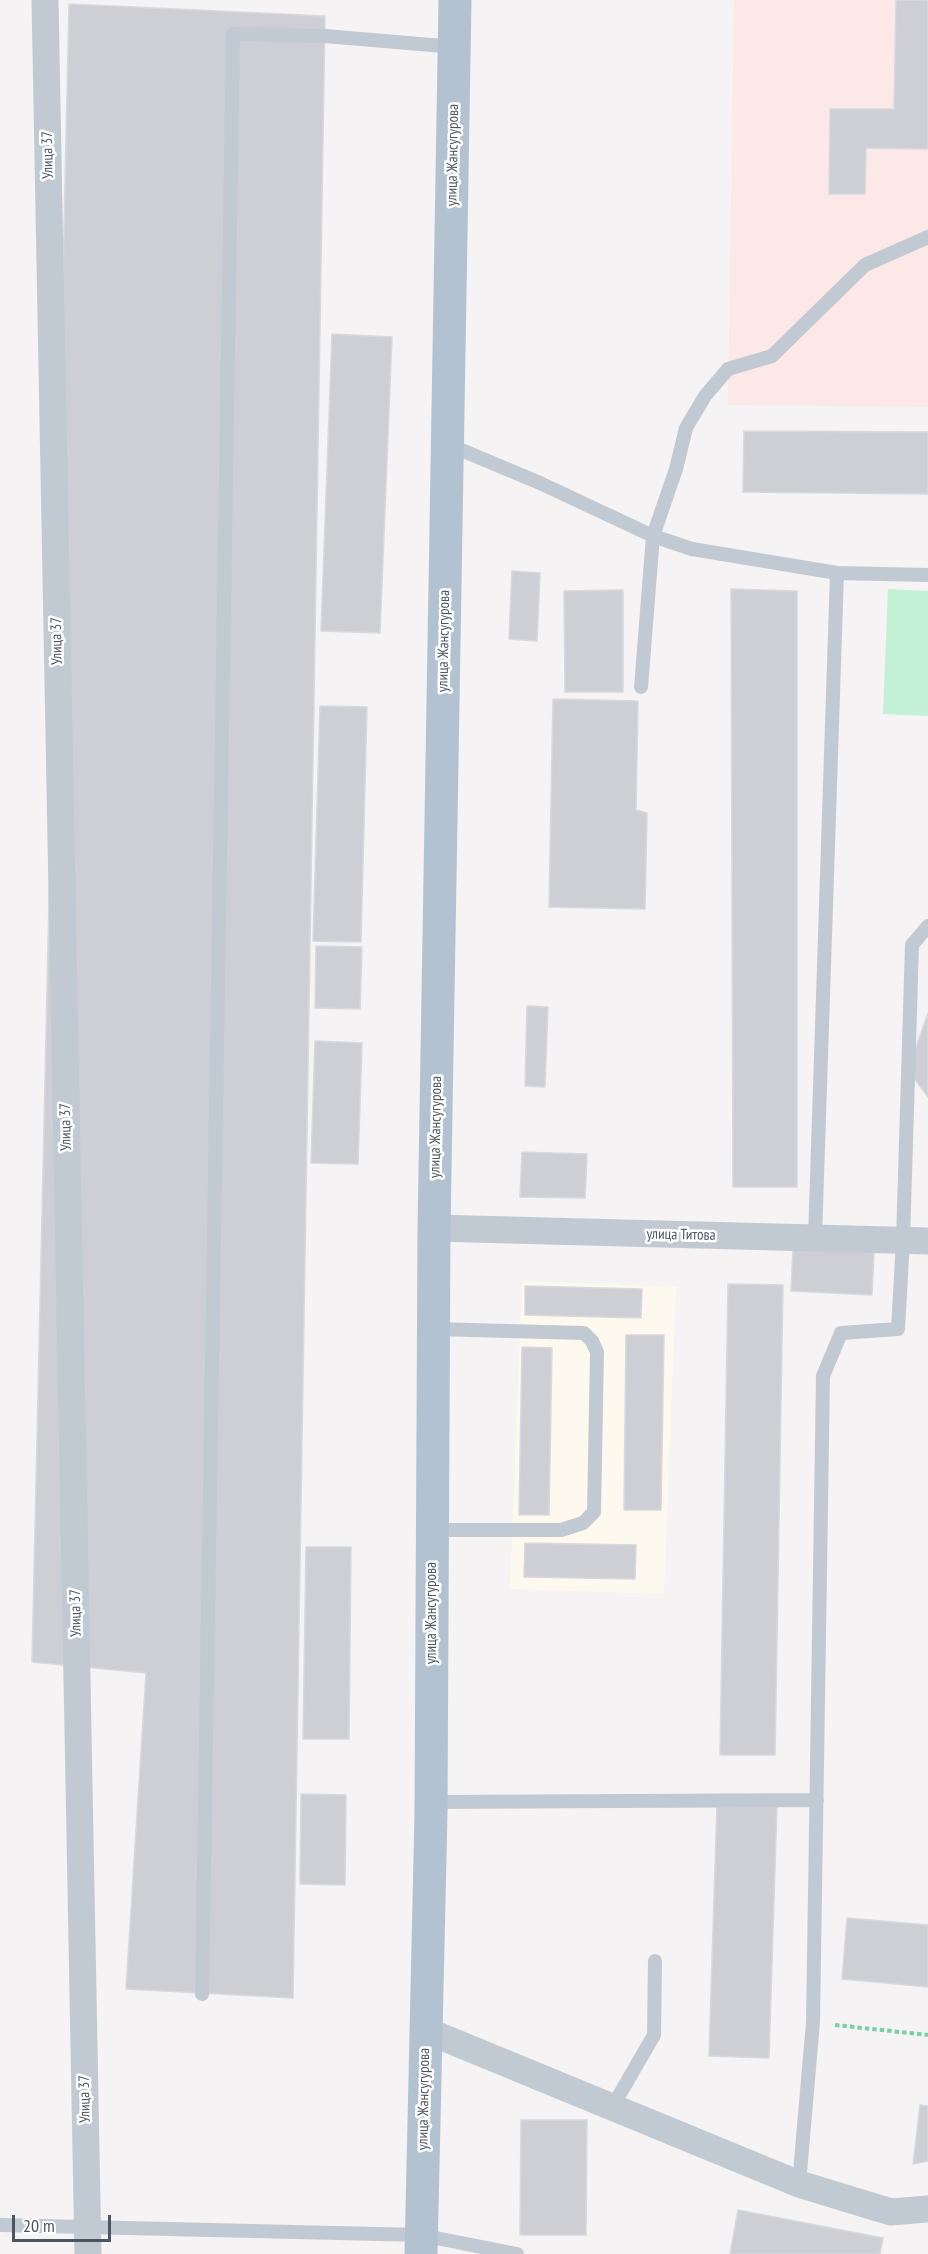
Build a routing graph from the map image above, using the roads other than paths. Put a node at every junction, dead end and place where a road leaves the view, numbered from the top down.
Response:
1 (45, 0) edge
2 (455, 0) edge
3 (455, 47) junction
4 (928, 237) edge
5 (447, 444) junction
6 (653, 536) junction
7 (837, 573) junction
8 (928, 575) edge
9 (640, 687) dead end
10 (928, 926) edge
11 (434, 1228) junction
12 (815, 1238) junction
13 (915, 1240) edge
14 (433, 1329) junction
15 (433, 1530) junction
16 (817, 1800) junction
17 (431, 1802) junction
18 (655, 1961) dead end
19 (202, 1994) dead end
20 (425, 2030) junction
21 (613, 2106) junction
22 (799, 2184) junction
23 (928, 2209) edge
24 (0, 2225) edge
25 (426, 2248) edge
26 (88, 2254) edge
27 (517, 2254) edge

1 - 26 street, Улица 37
2 - 3 main road, улица Жансугурова
3 - 5 main road, улица Жансугурова
3 - 19 lane
4 - 6 lane
5 - 6 lane
5 - 11 main road, улица Жансугурова
6 - 7 lane
6 - 9 lane
7 - 8 lane
7 - 12 lane
10 - 13 lane
11 - 12 street, улица Титова
11 - 14 main road, улица Жансугурова
12 - 13 street, улица Титова
13 - 16 lane
14 - 15 main road, улица Жансугурова
14 - 15 lane
15 - 17 main road, улица Жансугурова
16 - 17 lane
16 - 22 lane
17 - 20 main road, улица Жансугурова
18 - 21 lane
20 - 21 street
20 - 25 main road, улица Жансугурова
21 - 22 street
22 - 23 street
24 - 25 lane
25 - 27 lane

